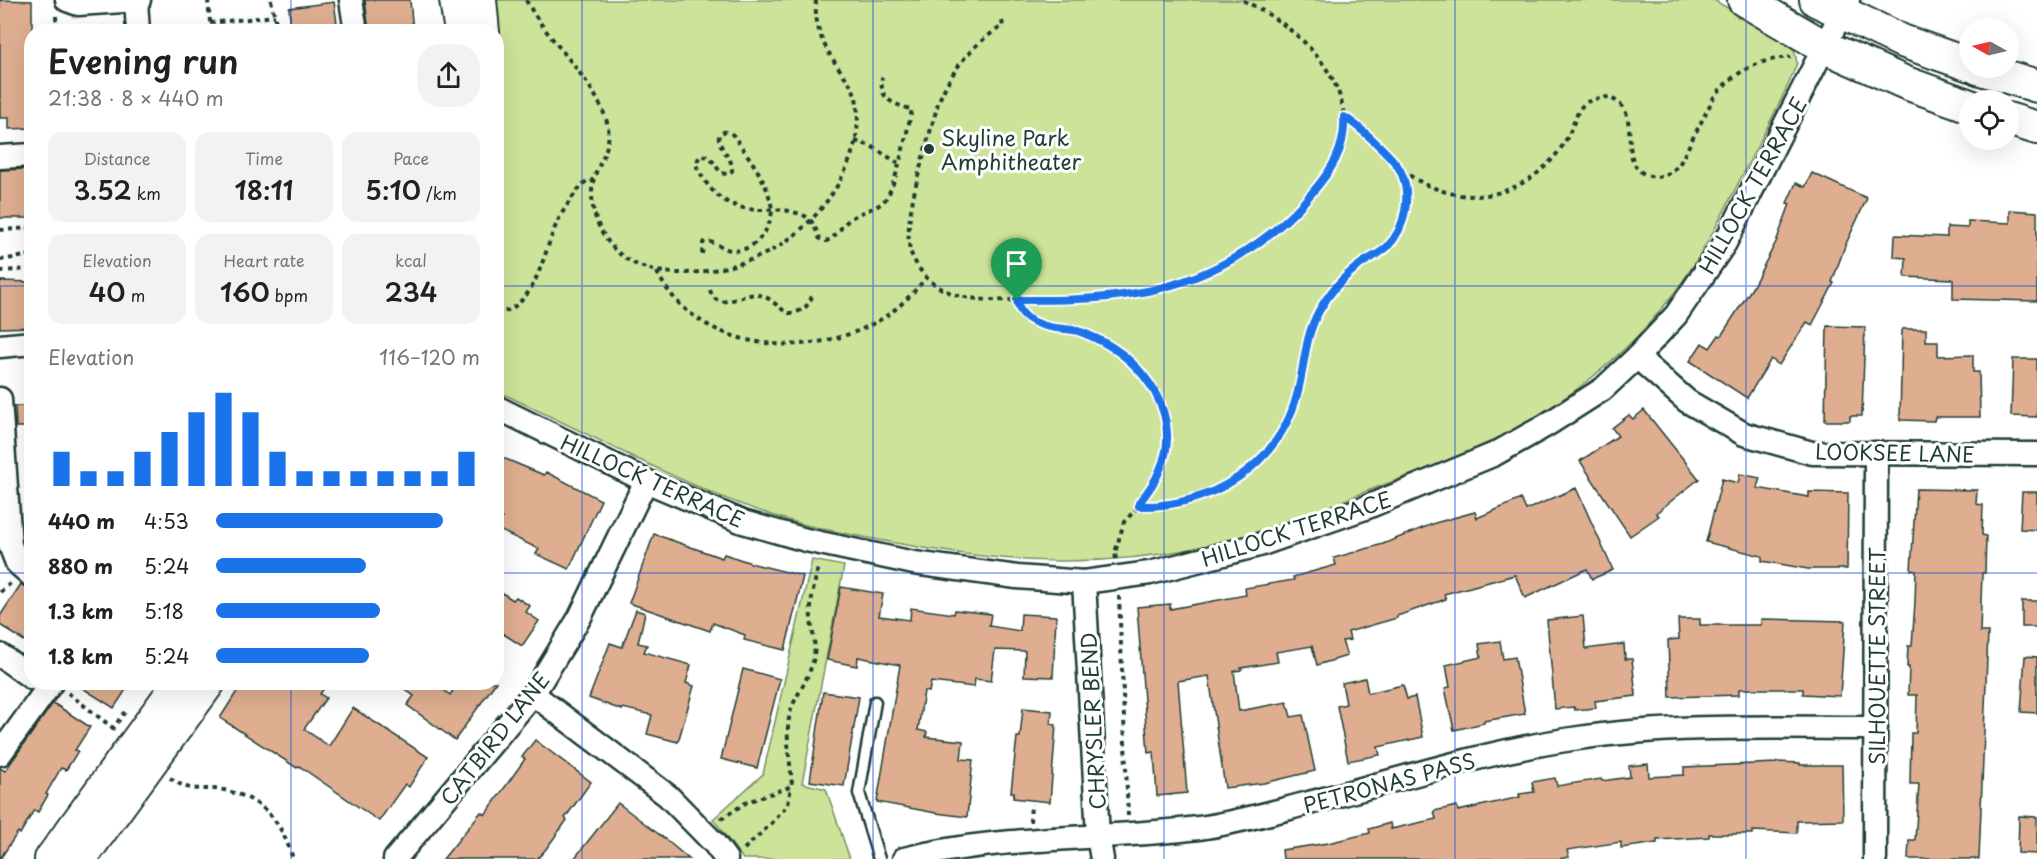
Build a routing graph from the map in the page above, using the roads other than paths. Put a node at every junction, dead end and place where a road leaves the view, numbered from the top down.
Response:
1 (137, 0) edge
2 (351, 0) edge
3 (456, 0) edge
4 (480, 0) edge
5 (1744, 0) edge
6 (65, 4) edge
7 (1835, 4) edge
8 (138, 24) edge
9 (355, 24) edge
10 (460, 24) edge
11 (482, 24) edge
12 (1825, 47) junction
13 (1959, 61) edge
14 (2011, 78) edge
15 (2037, 86) edge
16 (1959, 102) edge
17 (2019, 122) edge
18 (2037, 128) edge
19 (24, 155) edge
20 (0, 157) edge
21 (24, 344) edge
22 (0, 346) edge
23 (1637, 357) junction
24 (0, 399) edge
25 (504, 411) edge
26 (1876, 453) junction
27 (2037, 454) edge
28 (646, 481) junction
29 (24, 569) edge
30 (1084, 582) junction
31 (0, 655) edge
32 (24, 670) edge
33 (42, 690) edge
34 (174, 690) edge
35 (203, 690) edge
36 (533, 694) junction
37 (875, 702) dead end
38 (1876, 728) junction
39 (0, 754) edge
40 (1098, 836) junction
41 (735, 854) edge
42 (51, 859) edge
43 (80, 859) edge
44 (395, 859) edge
45 (879, 859) edge
46 (904, 859) edge
47 (1102, 859) edge
48 (1875, 859) edge

1 - 6 street
1 - 8 street
2 - 9 street
3 - 10 street
4 - 11 street
5 - 12 street
7 - 12 street, HILLOCK TERRACE
7 - 13 street
12 - 16 street
12 - 23 street, HILLOCK TERRACE
14 - 15 street
17 - 18 street
19 - 20 street
21 - 22 street
23 - 26 street, LOOKSEE LANE
23 - 30 street, HILLOCK TERRACE
24 - 29 street
25 - 28 street, HILLOCK TERRACE
26 - 27 street, LOOKSEE LANE
26 - 38 street, SILHOUETTE STREET
28 - 30 street, HILLOCK TERRACE
28 - 36 street, CATBIRD LANE
30 - 40 street, CHRYSLER BEND
31 - 32 street
33 - 39 street
34 - 42 street
35 - 43 street
36 - 41 street
36 - 44 street, CATBIRD LANE
37 - 45 lane
38 - 40 street, PETRONAS PASS
38 - 48 street, SILHOUETTE STREET
40 - 46 street, PETRONAS PASS
40 - 47 street, CHRYSLER BEND

